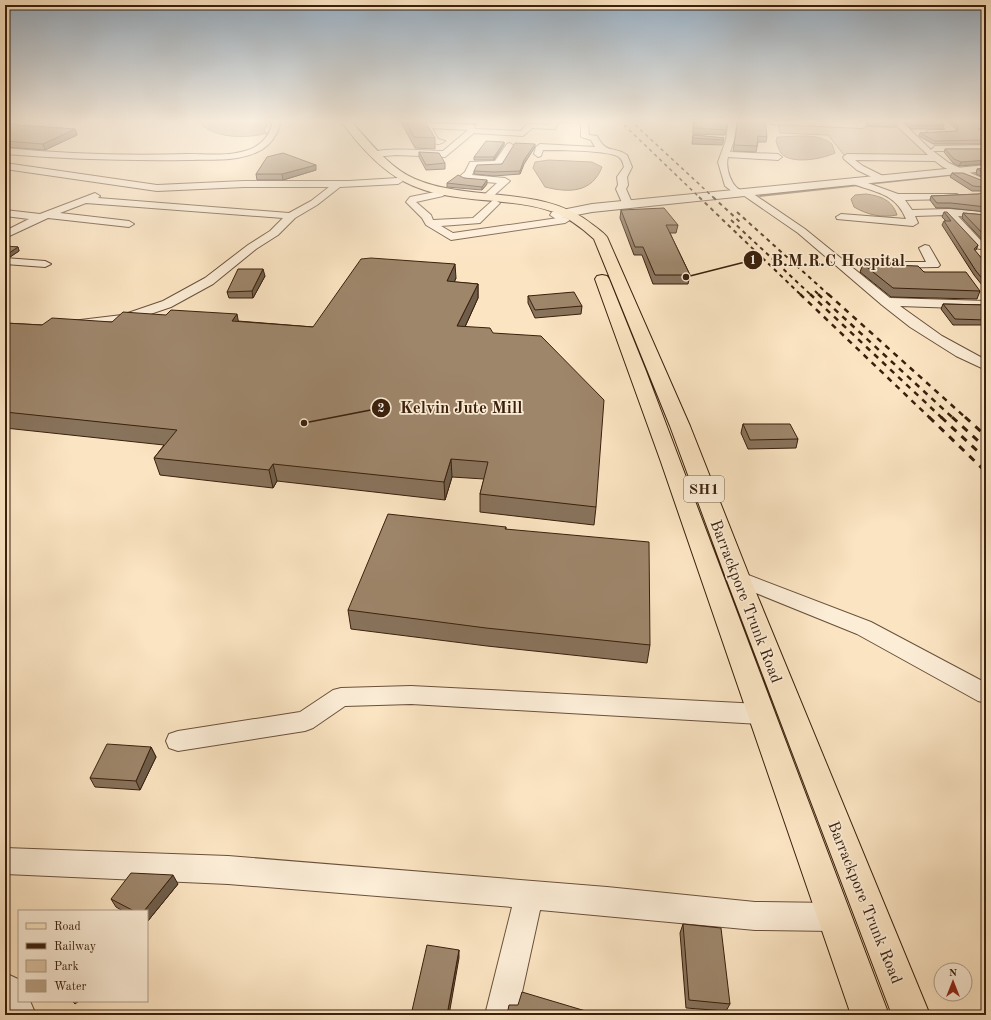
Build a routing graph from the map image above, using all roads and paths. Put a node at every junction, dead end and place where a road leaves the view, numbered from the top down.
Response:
1 (16, 168) edge
2 (375, 168) edge
3 (388, 168) edge
4 (472, 168) edge
5 (628, 168) edge
6 (723, 168) edge
7 (860, 168) edge
8 (952, 168) edge
9 (986, 168) edge
10 (956, 170) junction
11 (968, 175) junction
12 (880, 178) junction
13 (398, 181) junction
14 (854, 181) junction
15 (986, 183) edge
16 (124, 184) junction
17 (338, 184) junction
18 (972, 188) edge
19 (744, 193) junction
20 (440, 194) junction
21 (962, 195) edge
22 (898, 197) junction
23 (85, 200) junction
24 (491, 200) junction
25 (628, 205) junction
26 (949, 212) junction
27 (5, 213) edge
28 (910, 213) junction
29 (986, 215) edge
30 (44, 216) junction
31 (291, 216) junction
32 (563, 216) junction
33 (841, 217) dead end
34 (430, 223) junction
35 (129, 224) dead end
36 (5, 235) edge
37 (925, 248) dead end
38 (981, 252) dead end
39 (5, 260) edge
40 (45, 264) dead end
41 (842, 265) junction
42 (985, 300) edge
43 (886, 302) junction
44 (68, 326) edge
45 (986, 366) edge
46 (738, 578) junction
47 (986, 694) edge
48 (760, 714) junction
49 (178, 741) dead end
50 (5, 861) edge
51 (529, 895) junction
52 (833, 917) junction
53 (5, 992) edge
54 (17, 1015) edge
55 (501, 1015) edge
56 (870, 1015) edge
57 (911, 1015) edge

1 - 16 street
2 - 13 main road, Barrackpore Trunk Road / SH1
3 - 24 main road, Barrackpore Trunk Road / SH1
4 - 24 street
5 - 25 street
6 - 19 street
7 - 12 street
8 - 10 street
9 - 10 street
10 - 11 street
10 - 12 street
11 - 15 street
11 - 18 street
12 - 14 street
13 - 17 street
13 - 20 main road, Barrackpore Trunk Road / SH1
14 - 19 street
14 - 22 street
16 - 17 street
16 - 23 street
17 - 31 street
19 - 25 street
19 - 41 street
20 - 24 main road, Barrackpore Trunk Road / SH1
20 - 34 street
21 - 22 street
22 - 28 street
23 - 30 street
23 - 31 street
24 - 32 main road, Barrackpore Trunk Road / SH1
24 - 34 street
25 - 32 street
26 - 28 street
26 - 29 street
26 - 38 street
27 - 30 street
28 - 33 street
30 - 35 street
30 - 36 street
31 - 44 street
32 - 34 street
32 - 46 main road, Barrackpore Trunk Road / SH1
32 - 48 main road, Barrackpore Trunk Road / SH1
37 - 41 street
39 - 40 street
41 - 43 street
42 - 43 street
43 - 45 street
46 - 47 street
46 - 57 main road, Barrackpore Trunk Road / SH1
48 - 49 street
48 - 52 main road, Barrackpore Trunk Road / SH1
50 - 51 street
51 - 52 street
51 - 55 street
52 - 56 main road, Barrackpore Trunk Road / SH1
53 - 54 street

